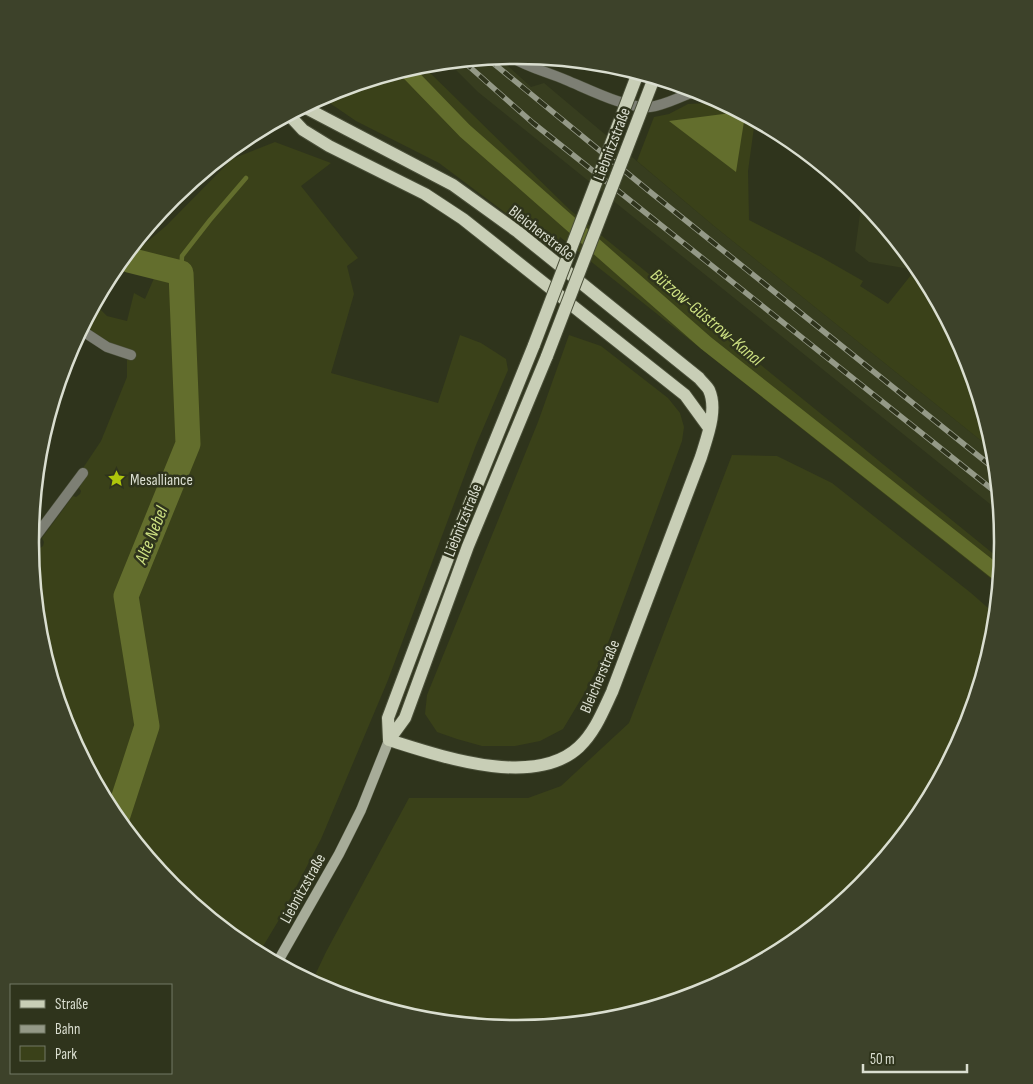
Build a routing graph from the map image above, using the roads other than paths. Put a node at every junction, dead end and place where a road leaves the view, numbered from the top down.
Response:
1 (524, 64) edge
2 (635, 80) edge
3 (652, 84) edge
4 (685, 96) edge
5 (312, 111) edge
6 (294, 120) edge
7 (87, 334) edge
8 (131, 356) dead end
9 (709, 428) junction
10 (84, 474) dead end
11 (39, 532) edge
12 (389, 740) junction
13 (280, 957) edge

1 - 4 street
2 - 12 main road, Liebnitzstraße, bridge
3 - 12 main road, Liebnitzstraße, bridge
5 - 9 main road, Bleicherstraße
6 - 9 main road
7 - 8 street
9 - 12 main road, Bleicherstraße
10 - 11 street
12 - 13 main road, Liebnitzstraße

